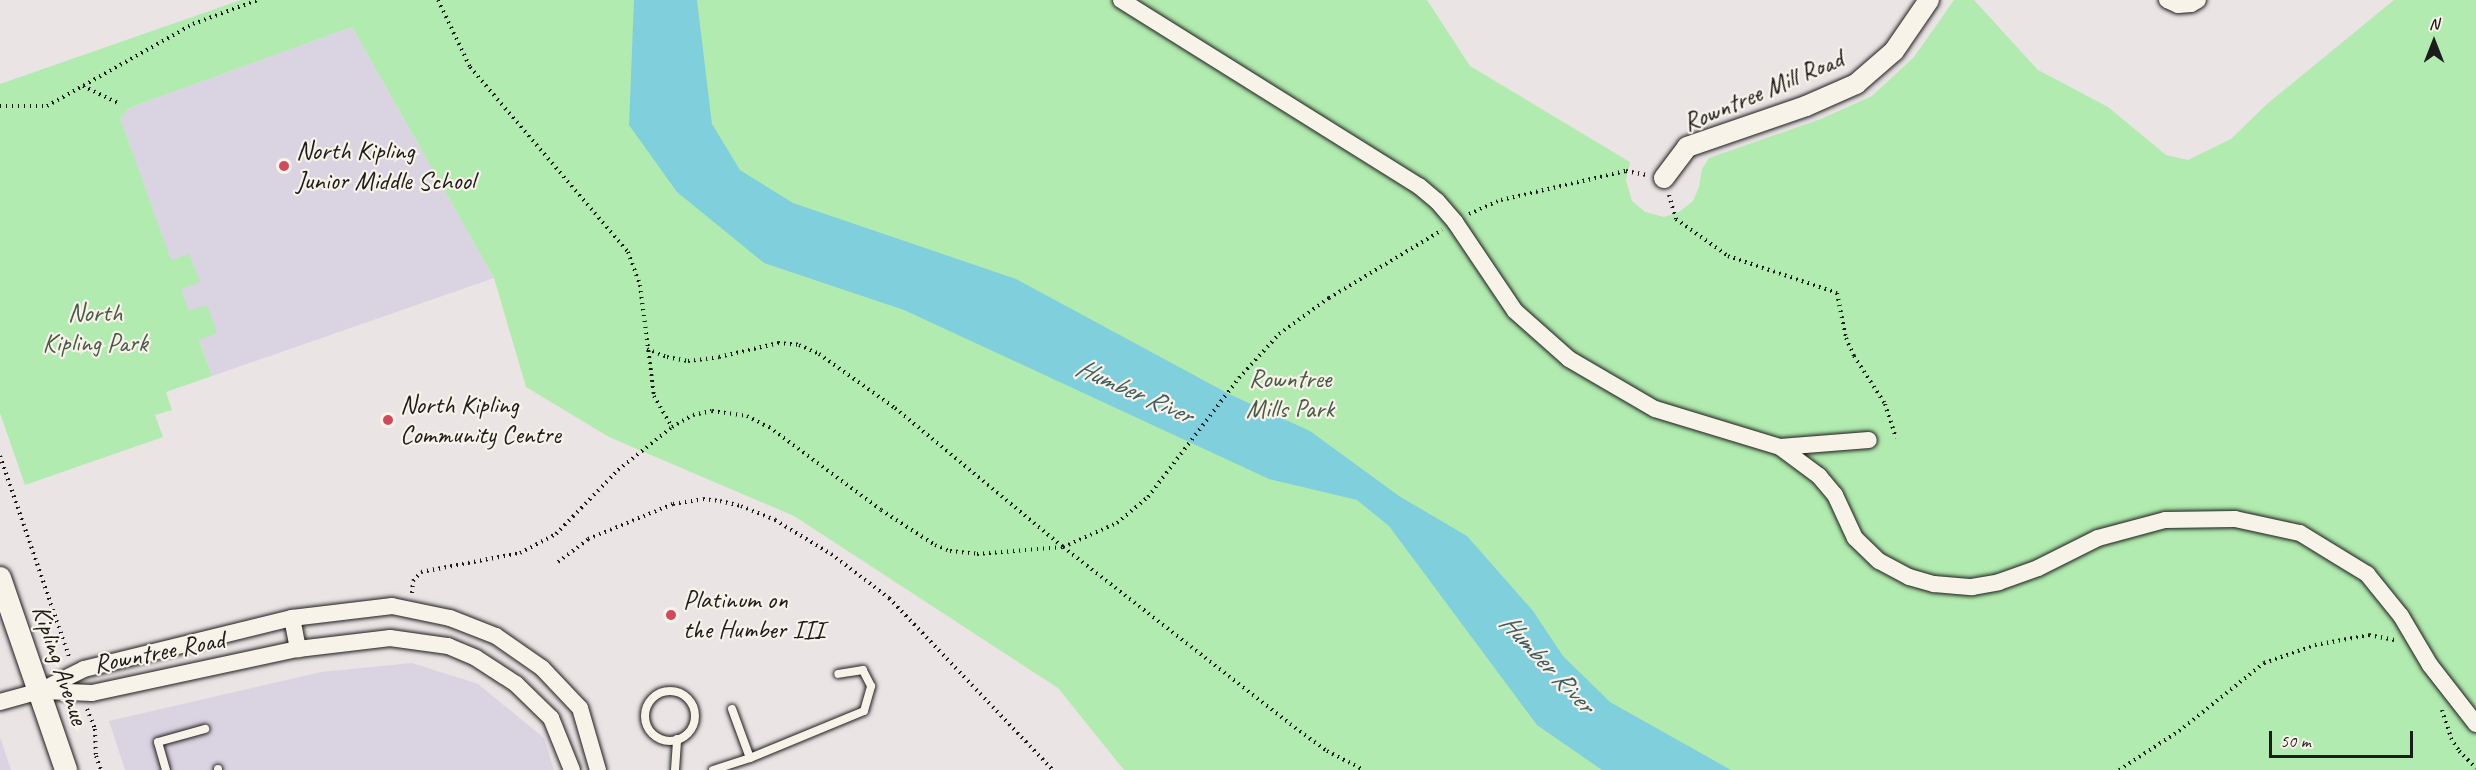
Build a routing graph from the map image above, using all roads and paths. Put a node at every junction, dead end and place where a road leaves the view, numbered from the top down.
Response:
1 (258, 0) edge
2 (438, 0) edge
3 (1121, 0) edge
4 (1929, 0) edge
5 (2168, 0) edge
6 (2198, 0) edge
7 (83, 85) junction
8 (118, 103) dead end
9 (0, 106) edge
10 (1664, 178) junction
11 (1464, 217) dead end
12 (1443, 229) dead end
13 (647, 349) junction
14 (672, 427) junction
15 (1896, 438) dead end
16 (1869, 440) dead end
17 (1780, 447) junction
18 (0, 456) edge
19 (1063, 547) junction
20 (558, 562) dead end
21 (0, 578) edge
22 (413, 581) dead end
23 (292, 618) junction
24 (2400, 642) dead end
25 (298, 649) junction
26 (71, 661) dead end
27 (838, 674) dead end
28 (40, 691) junction
29 (0, 702) edge
30 (85, 704) dead end
31 (732, 709) dead end
32 (2476, 724) edge
33 (205, 729) dead end
34 (677, 740) junction
35 (750, 758) junction
36 (1052, 769) edge
37 (66, 770) edge
38 (101, 770) edge
39 (166, 770) edge
40 (572, 770) edge
41 (598, 770) edge
42 (675, 770) edge
43 (713, 770) edge
44 (1045, 770) edge
45 (1364, 770) edge
46 (2119, 770) edge

1 - 7 path
2 - 13 path
3 - 17 street
4 - 10 street, Rowntree Mill Road
5 - 6 street
7 - 8 path
7 - 9 path
10 - 11 path
10 - 15 path
12 - 19 path
13 - 14 path
13 - 19 path
14 - 19 path
14 - 22 path
16 - 17 street
17 - 32 street
18 - 26 path
19 - 45 path
20 - 36 path
21 - 28 main road, Kipling Avenue
23 - 25 street
23 - 28 street, Rowntree Road
23 - 41 street, Rowntree Road
24 - 46 path
25 - 28 street, Rowntree Road
25 - 40 street, Rowntree Road
27 - 35 lane
28 - 29 street
28 - 37 main road, Kipling Avenue
30 - 38 path
31 - 35 lane
33 - 39 lane
34 - 34 lane
34 - 42 lane
35 - 43 lane
36 - 44 path

